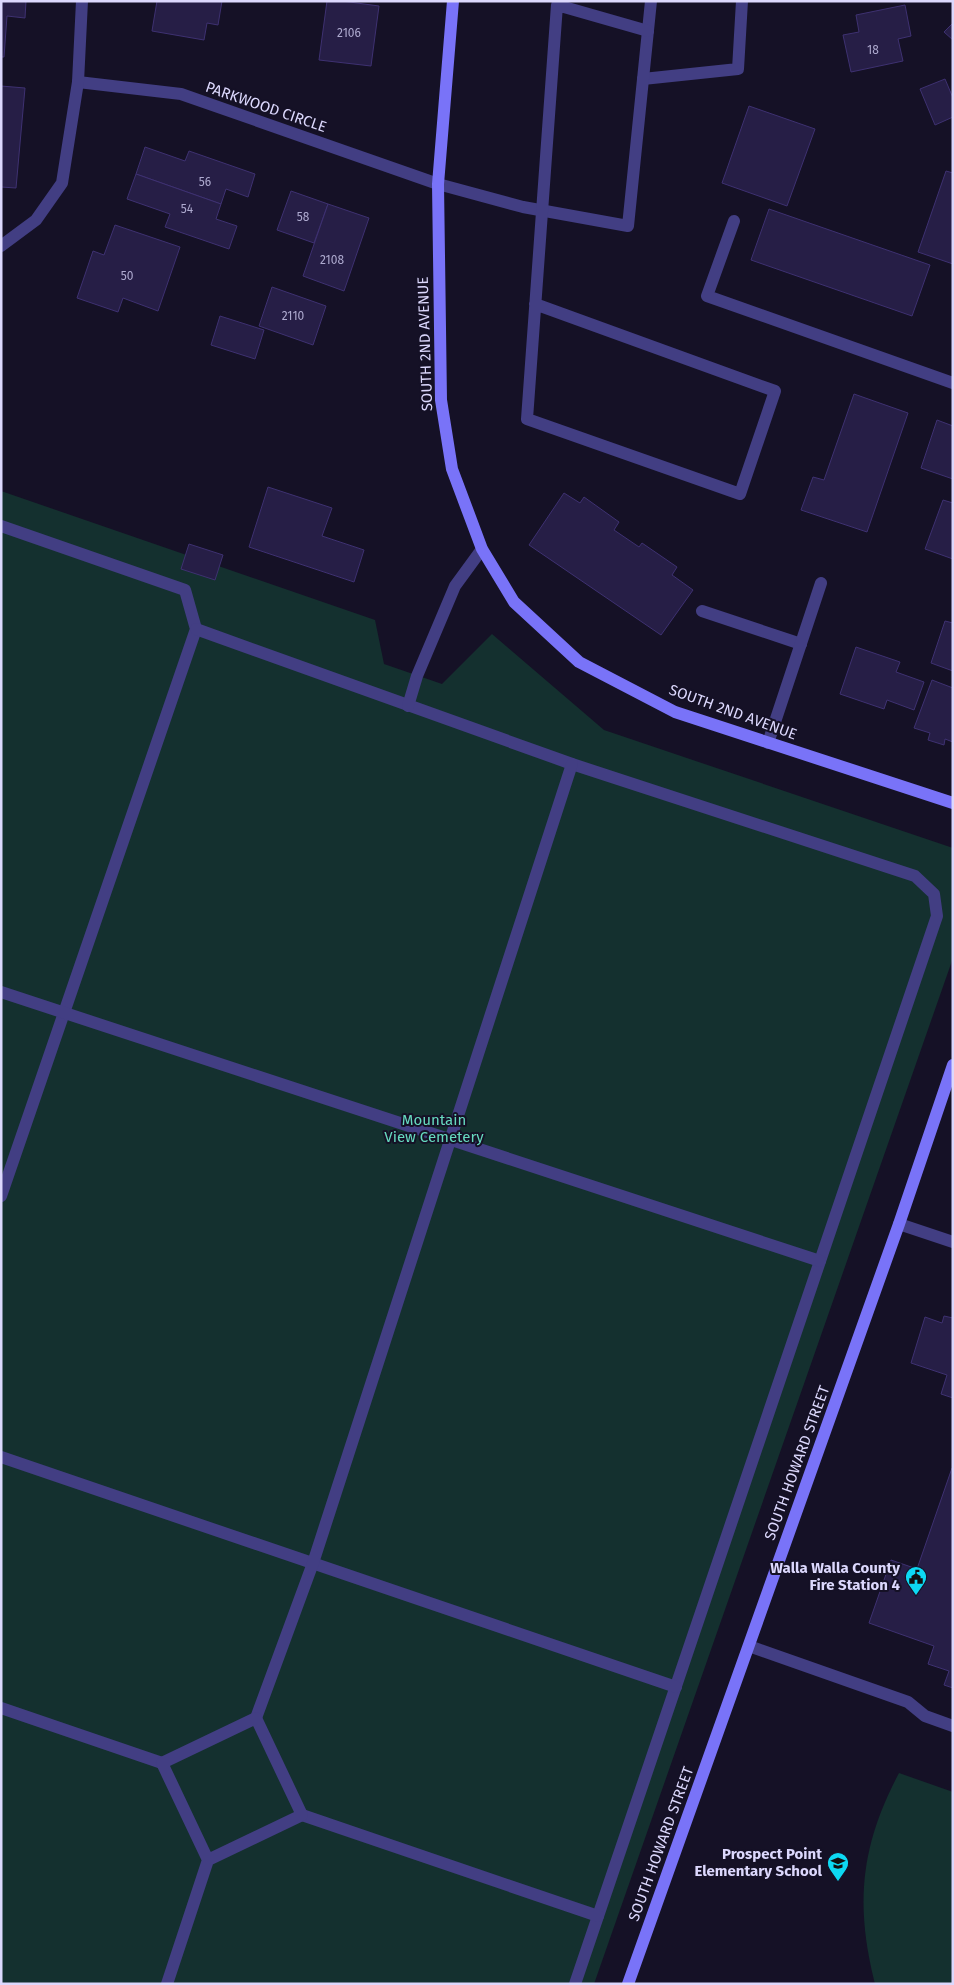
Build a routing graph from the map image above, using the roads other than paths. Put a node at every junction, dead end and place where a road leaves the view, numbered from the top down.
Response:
1 (82, 1) edge
2 (453, 1) edge
3 (651, 1) edge
4 (742, 1) edge
5 (648, 31) junction
6 (643, 79) junction
7 (78, 82) junction
8 (438, 184) junction
9 (542, 211) junction
10 (734, 221) dead end
11 (1, 246) edge
12 (535, 304) junction
13 (953, 383) edge
14 (1, 526) edge
15 (482, 549) junction
16 (821, 583) dead end
17 (702, 611) dead end
18 (196, 629) junction
19 (801, 644) junction
20 (408, 706) junction
21 (768, 743) junction
22 (572, 764) junction
23 (953, 803) edge
24 (1, 992) edge
25 (64, 1013) junction
26 (953, 1065) edge
27 (450, 1140) junction
28 (1, 1196) edge
29 (899, 1224) junction
30 (953, 1242) edge
31 (820, 1261) junction
32 (1, 1457) edge
33 (313, 1563) junction
34 (749, 1646) junction
35 (676, 1687) junction
36 (1, 1708) edge
37 (256, 1718) junction
38 (953, 1726) edge
39 (162, 1763) junction
40 (302, 1815) junction
41 (208, 1860) junction
42 (598, 1916) junction
43 (167, 1984) edge
44 (575, 1984) edge
45 (628, 1984) edge

1 - 7 street
2 - 8 main road, SOUTH 2ND AVENUE
3 - 5 street
4 - 6 street
5 - 6 street
5 - 9 street
6 - 9 street, PARKWOOD CIRCLE
7 - 8 street, PARKWOOD CIRCLE
7 - 11 street
8 - 9 street, PARKWOOD CIRCLE
8 - 15 main road, SOUTH 2ND AVENUE
9 - 12 street
10 - 13 street
12 - 12 street
14 - 18 street
15 - 20 street
15 - 21 main road, SOUTH 2ND AVENUE
16 - 19 street
17 - 19 street
18 - 20 street
18 - 25 street
19 - 21 street
20 - 22 street
21 - 23 main road, SOUTH 2ND AVENUE
22 - 27 street
22 - 31 street
24 - 25 street
25 - 27 street
25 - 28 street
26 - 29 main road, SOUTH HOWARD STREET
27 - 31 street
27 - 33 street
29 - 30 street
29 - 34 main road, SOUTH HOWARD STREET
31 - 35 street
32 - 33 street
33 - 35 street
33 - 37 street
34 - 38 street
34 - 45 main road, SOUTH HOWARD STREET
35 - 42 street
36 - 39 street
37 - 39 street
37 - 40 street
39 - 41 street
40 - 41 street
40 - 42 street
41 - 43 street
42 - 44 street

